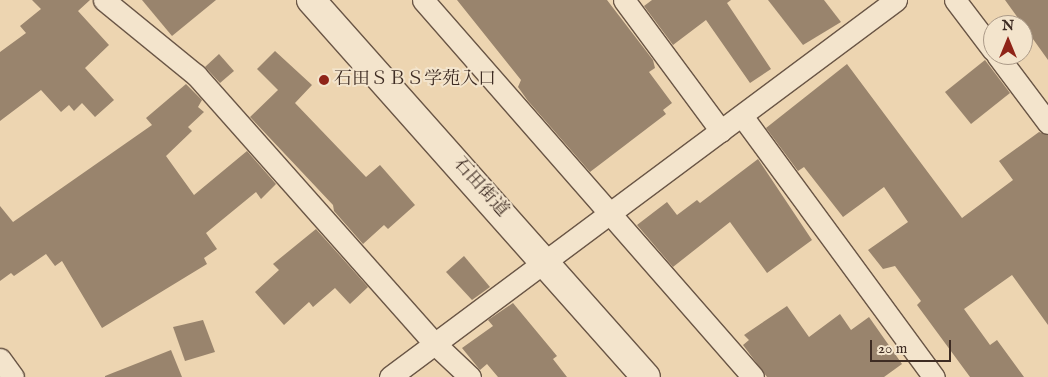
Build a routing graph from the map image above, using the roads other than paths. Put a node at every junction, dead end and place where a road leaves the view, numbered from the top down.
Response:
1 (104, 0) edge
2 (311, 0) edge
3 (423, 0) edge
4 (896, 0) edge
5 (955, 0) edge
6 (627, 1) edge
7 (983, 37) edge
8 (1004, 65) edge
9 (742, 116) junction
10 (1048, 123) edge
11 (721, 131) junction
12 (610, 214) junction
13 (546, 261) junction
14 (435, 344) junction
15 (0, 359) edge
16 (13, 377) edge
17 (390, 377) edge
18 (470, 377) edge
19 (646, 377) edge
20 (753, 377) edge
21 (934, 377) edge

1 - 14 street
2 - 13 street, 石田街道
3 - 12 street
4 - 9 street
5 - 7 street
6 - 11 street
8 - 10 street
9 - 11 street
9 - 21 street
11 - 12 street
12 - 13 street
12 - 20 street
13 - 14 street
13 - 19 street, 石田街道
14 - 17 street
14 - 18 street
15 - 16 street

